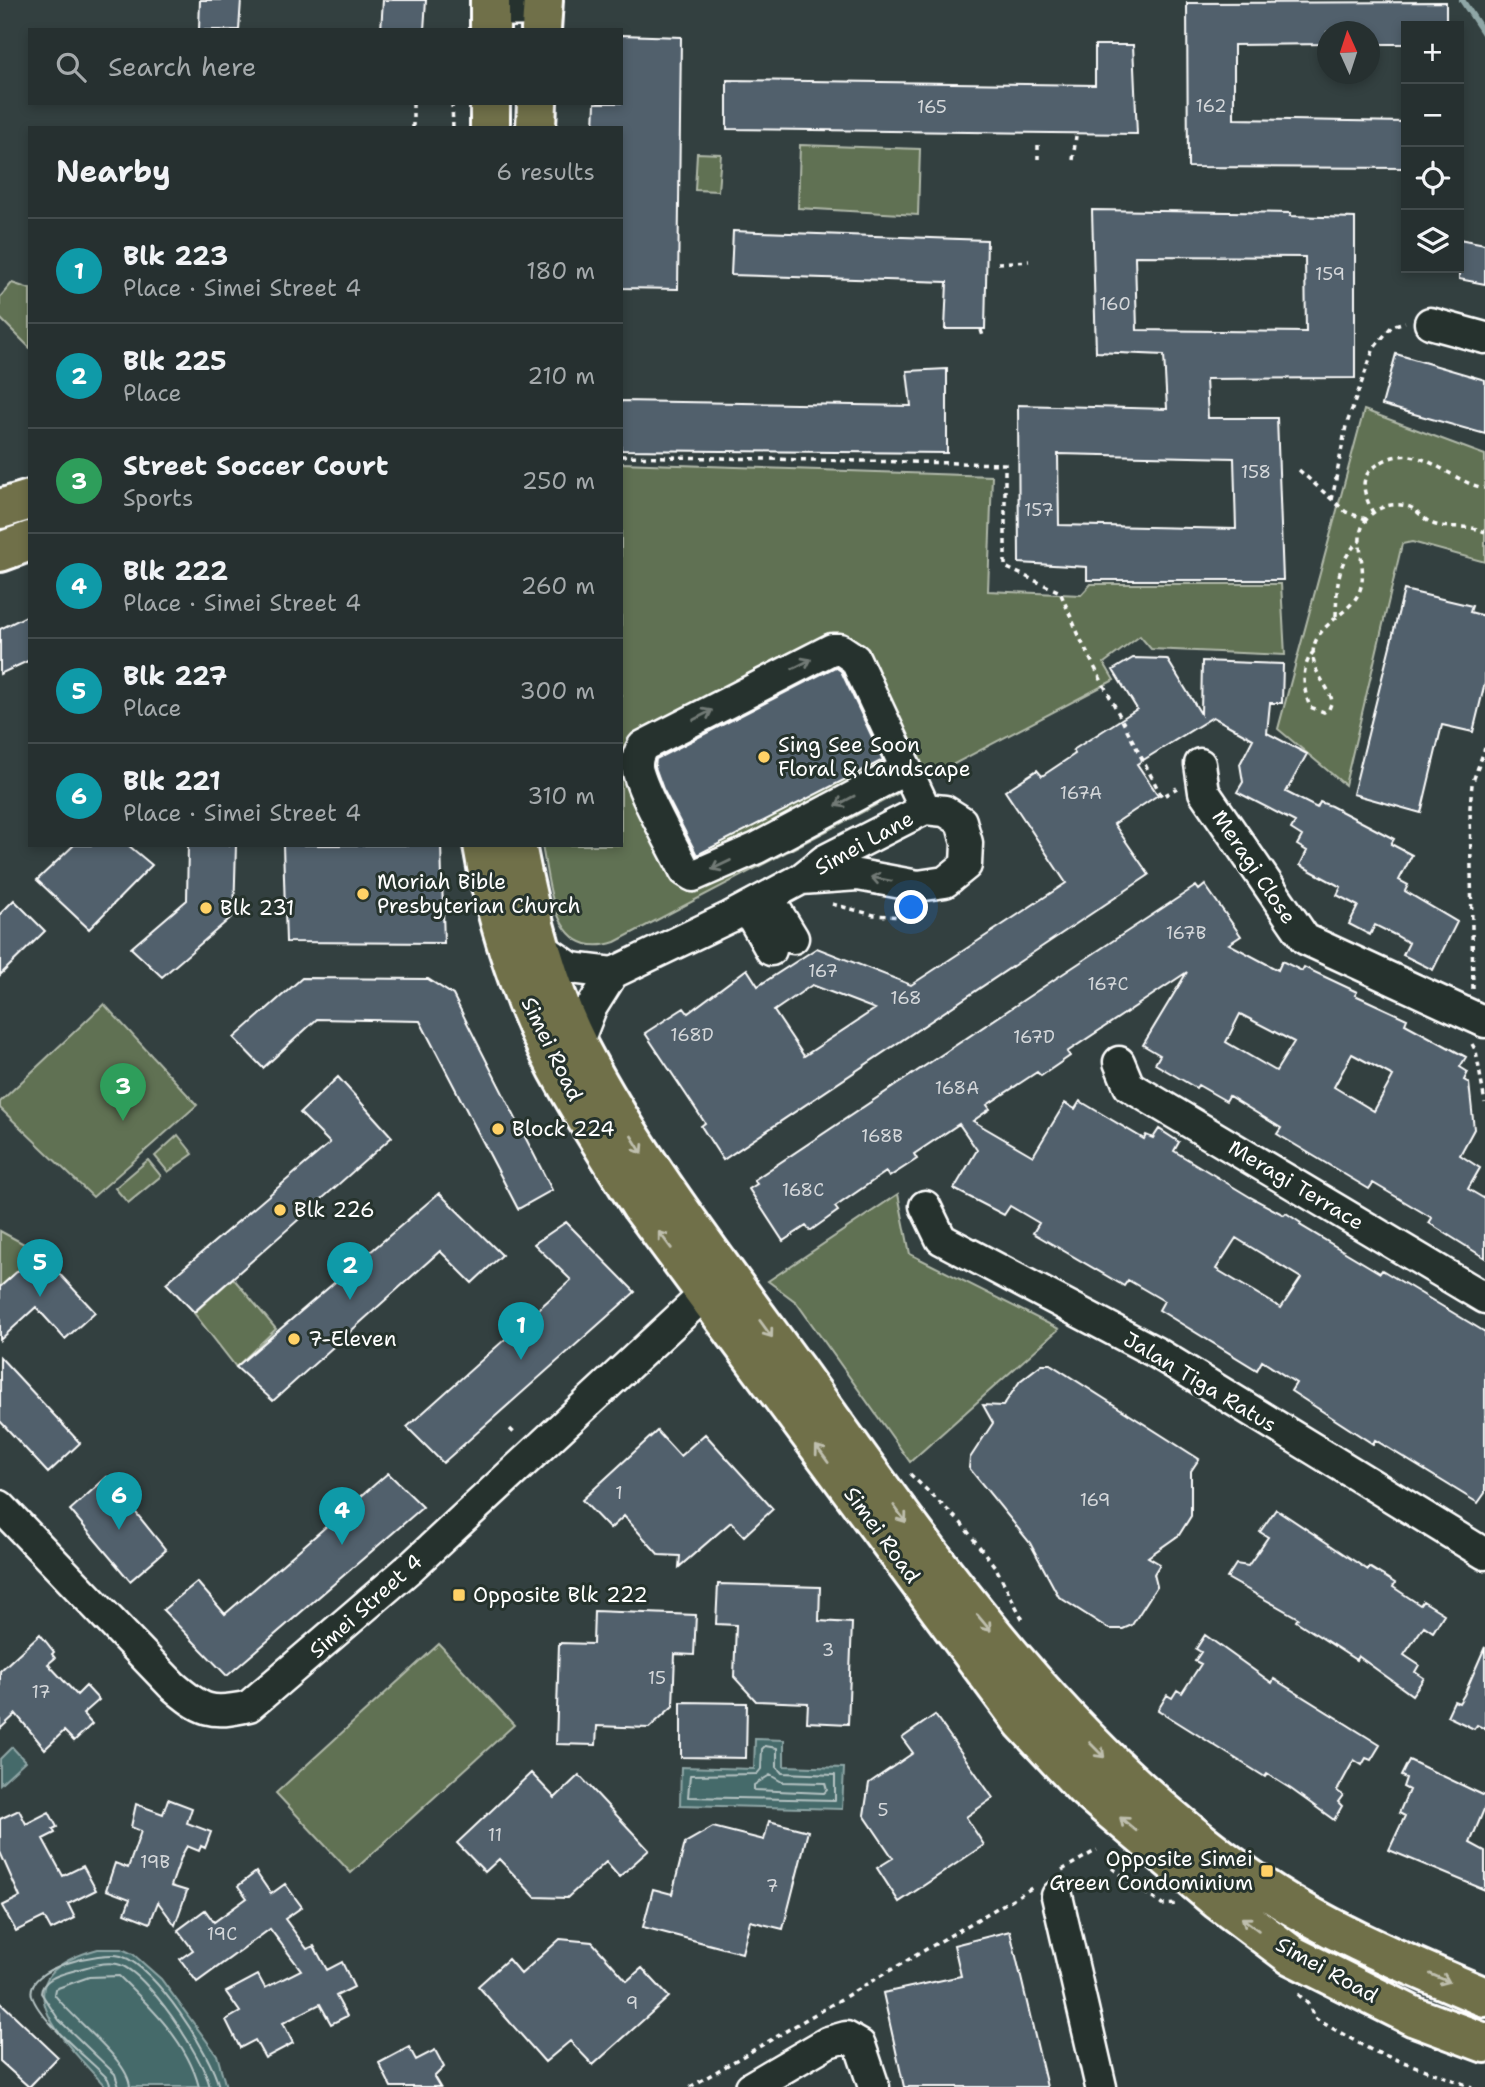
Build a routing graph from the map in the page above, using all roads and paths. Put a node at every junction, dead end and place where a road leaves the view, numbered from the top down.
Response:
1 (542, 13) edge
2 (490, 14) edge
3 (413, 105) edge
4 (452, 105) edge
5 (490, 105) edge
6 (537, 105) edge
7 (413, 126) edge
8 (453, 126) edge
9 (490, 126) edge
10 (536, 126) edge
11 (1076, 136) dead end
12 (1038, 145) dead end
13 (1038, 159) dead end
14 (1073, 160) dead end
15 (1029, 261) dead end
16 (998, 262) dead end
17 (1430, 323) joint
18 (981, 330) dead end
19 (1485, 338) edge
20 (984, 340) dead end
21 (623, 456) edge
22 (1299, 470) dead end
23 (1485, 488) edge
24 (1332, 500) junction
25 (28, 501) edge
26 (0, 509) edge
27 (1373, 513) junction
28 (1366, 519) junction
29 (1485, 532) edge
30 (1360, 541) junction
31 (28, 542) edge
32 (0, 552) edge
33 (1336, 616) junction
34 (1314, 651) junction
35 (1485, 748) edge
36 (1200, 764) dead end
37 (906, 769) junction
38 (1174, 790) dead end
39 (925, 810) junction
40 (483, 847) edge
41 (516, 847) edge
42 (801, 879) junction
43 (758, 902) junction
44 (782, 944) dead end
45 (541, 947) junction
46 (613, 972) junction
47 (1476, 1018) edge
48 (577, 1044) junction
49 (1119, 1062) dead end
50 (1485, 1102) edge
51 (925, 1206) dead end
52 (716, 1284) junction
53 (1485, 1298) edge
54 (900, 1465) dead end
55 (0, 1506) edge
56 (1485, 1554) edge
57 (1027, 1628) dead end
58 (1097, 1850) dead end
59 (1049, 1885) junction
60 (1485, 1997) edge
61 (1485, 2043) edge
62 (690, 2087) edge
63 (751, 2087) edge
64 (874, 2087) edge
65 (1101, 2087) edge

1 - 2 street
3 - 7 path
4 - 8 path
5 - 9 main road
6 - 10 main road
11 - 14 path
12 - 13 path
15 - 16 path
17 - 19 street
17 - 24 path
18 - 20 path
21 - 38 path
22 - 24 path
23 - 27 path
24 - 28 path
25 - 26 main road
27 - 28 path
27 - 29 path
28 - 30 path
30 - 33 path
30 - 33 path
31 - 32 main road
33 - 34 path
34 - 34 path
35 - 47 path
36 - 47 street, Meragi Close
37 -> 37 street
37 - 39 street
39 - 42 street, Simei Lane
39 -> 42 street, Simei Lane
52 -> 40 main road, Simei Road
41 - 45 main road, Simei Road
42 - 43 street, Simei Lane
43 - 44 street
43 - 46 street, Simei Lane
45 - 46 street
45 - 48 main road, Simei Road
46 - 48 street
47 - 50 path
48 -> 52 main road, Simei Road
49 - 53 street, Meragi Terrace
51 - 56 street, Jalan Tiga Ratus
52 - 55 street, Simei Street 4
52 -> 60 main road, Simei Road
61 -> 52 main road, Simei Road
54 - 57 path
58 - 59 path
59 - 62 path
59 - 65 street
63 - 64 street

